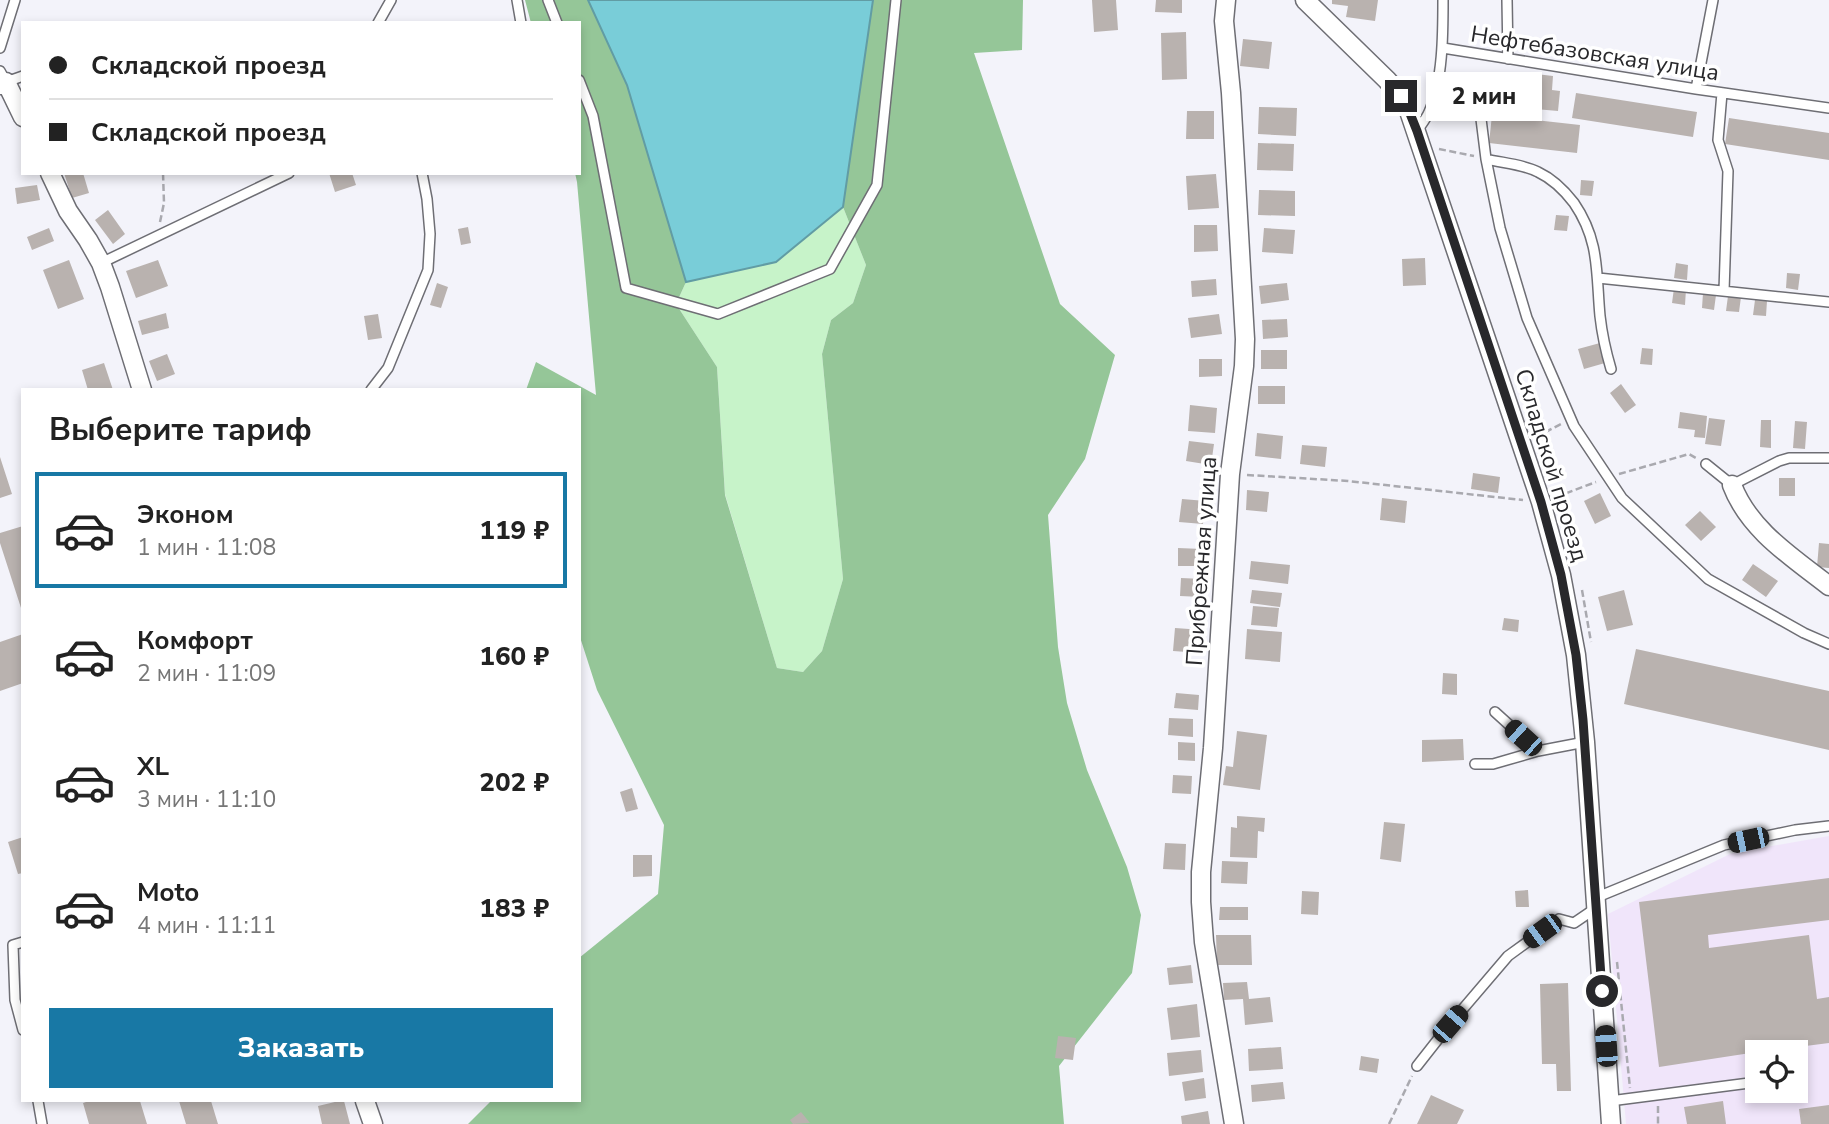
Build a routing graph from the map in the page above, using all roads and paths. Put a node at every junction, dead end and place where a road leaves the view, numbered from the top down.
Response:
1 (15, 0) edge
2 (391, 0) edge
3 (517, 0) edge
4 (548, 0) edge
5 (896, 0) edge
6 (1226, 0) edge
7 (1305, 0) edge
8 (1443, 0) edge
9 (1507, 0) edge
10 (1713, 0) edge
11 (379, 21) edge
12 (521, 21) edge
13 (555, 21) edge
14 (0, 48) edge
15 (1443, 48) junction
16 (1508, 59) junction
17 (7, 79) edge
18 (581, 85) edge
19 (1696, 89) junction
20 (1722, 93) junction
21 (1478, 95) dead end
22 (1829, 108) edge
23 (21, 112) edge
24 (1420, 139) junction
25 (1486, 159) junction
26 (51, 175) edge
27 (163, 175) edge
28 (285, 175) edge
29 (422, 175) edge
30 (158, 237) junction
31 (101, 263) junction
32 (1598, 278) junction
33 (1724, 291) junction
34 (1829, 302) edge
35 (1611, 369) dead end
36 (141, 388) edge
37 (373, 388) edge
38 (1571, 419) junction
39 (1534, 438) dead end
40 (1829, 458) edge
41 (1706, 464) joint
42 (1230, 474) junction
43 (1608, 477) junction
44 (1592, 483) dead end
45 (1732, 485) junction
46 (1541, 502) junction
47 (1829, 586) edge
48 (1829, 644) edge
49 (1494, 712) dead end
50 (1585, 742) junction
51 (1538, 751) junction
52 (1475, 764) dead end
53 (1829, 826) edge
54 (1596, 903) junction
55 (21, 943) edge
56 (21, 1022) edge
57 (1417, 1066) joint
58 (1745, 1084) edge
59 (1658, 1095) junction
60 (1610, 1101) junction
61 (38, 1102) edge
62 (365, 1102) edge
63 (42, 1124) edge
64 (373, 1124) edge
65 (1234, 1124) edge
66 (1389, 1124) edge
67 (1611, 1124) edge
68 (1658, 1124) edge

1 - 14 lane
2 - 11 lane
3 - 12 lane
4 - 13 lane
5 - 18 lane
6 - 42 street, Прибрежная улица
7 - 24 street, Складской проезд
8 - 15 lane
9 - 16 lane
10 - 19 lane
15 - 16 lane, Нефтебазовская улица
15 - 24 lane, Нефтебазовская улица
16 - 19 lane, Нефтебазовская улица
17 - 23 street
19 - 20 lane, Нефтебазовская улица
20 - 22 lane, Нефтебазовская улица
20 - 33 lane
21 - 25 lane
24 - 25 path
24 - 46 street, Складской проезд
25 - 32 lane
25 - 38 lane
26 - 31 street
27 - 30 path
28 - 30 lane
29 - 37 lane
30 - 31 lane
31 - 36 street
32 - 33 lane
32 - 35 lane
33 - 34 lane
38 - 39 path
38 - 43 lane
40 - 45 lane
41 - 43 path
41 - 45 lane
42 - 46 path
42 - 65 street, Прибрежная улица
43 - 48 lane
44 - 46 path
45 - 47 street
46 - 50 street, Складской проезд
49 - 51 lane
50 - 51 lane
50 - 54 street, Складской проезд
51 - 52 lane
53 - 54 lane
54 - 57 lane
54 - 60 street, Складской проезд
55 - 56 lane
57 - 66 path
58 - 59 lane
59 - 60 lane
59 - 68 path
60 - 67 street, Складской проезд
61 - 63 lane
62 - 64 street

